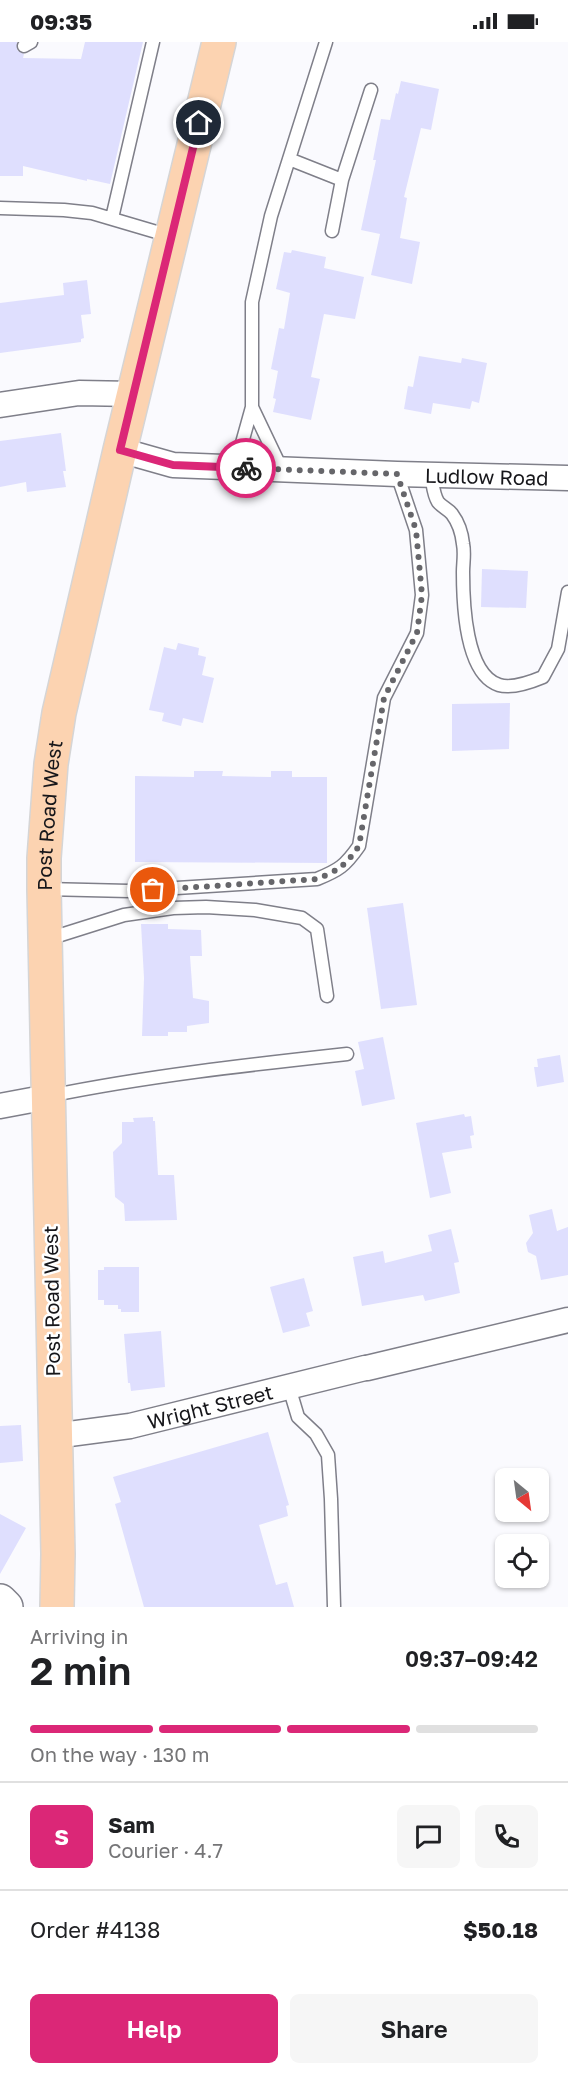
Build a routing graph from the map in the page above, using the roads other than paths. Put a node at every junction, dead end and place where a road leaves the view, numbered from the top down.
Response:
1 (153, 42) edge
2 (219, 42) edge
3 (326, 42) edge
4 (371, 90) dead end
5 (289, 159) junction
6 (342, 180) junction
7 (0, 208) edge
8 (112, 218) junction
9 (332, 231) dead end
10 (172, 236) junction
11 (134, 394) junction
12 (0, 405) edge
13 (252, 407) junction
14 (120, 450) junction
15 (235, 468) junction
16 (282, 470) junction
17 (397, 474) junction
18 (431, 475) junction
19 (568, 478) edge
20 (568, 592) edge
21 (44, 889) junction
22 (44, 940) junction
23 (327, 996) dead end
24 (347, 1054) dead end
25 (48, 1097) junction
26 (0, 1106) edge
27 (568, 1320) edge
28 (289, 1387) junction
29 (54, 1436) junction
30 (0, 1601) edge
31 (334, 1606) edge
32 (6, 1607) edge
33 (57, 1607) edge

1 - 8 lane
2 - 10 main road, Post Road West
3 - 5 lane
4 - 6 lane
5 - 6 lane
5 - 13 lane
6 - 9 lane
7 - 8 lane
8 - 10 lane
10 - 11 main road, Post Road West
11 - 12 street
11 - 14 main road, Post Road West
13 - 15 lane
13 - 16 lane
14 - 15 street, Ludlow Road
14 - 21 main road, Post Road West
15 - 16 street, Ludlow Road
16 - 17 street, Ludlow Road
17 - 18 street, Ludlow Road
17 - 21 lane
18 - 19 street, Ludlow Road
18 - 20 lane
21 - 22 main road, Post Road West
22 - 23 lane
22 - 25 main road, Post Road West
24 - 25 lane
25 - 26 street
25 - 29 main road, Post Road West
27 - 28 street, Wright Street
28 - 29 street, Wright Street
28 - 31 lane
29 - 33 main road, Post Road West
30 - 32 main road

